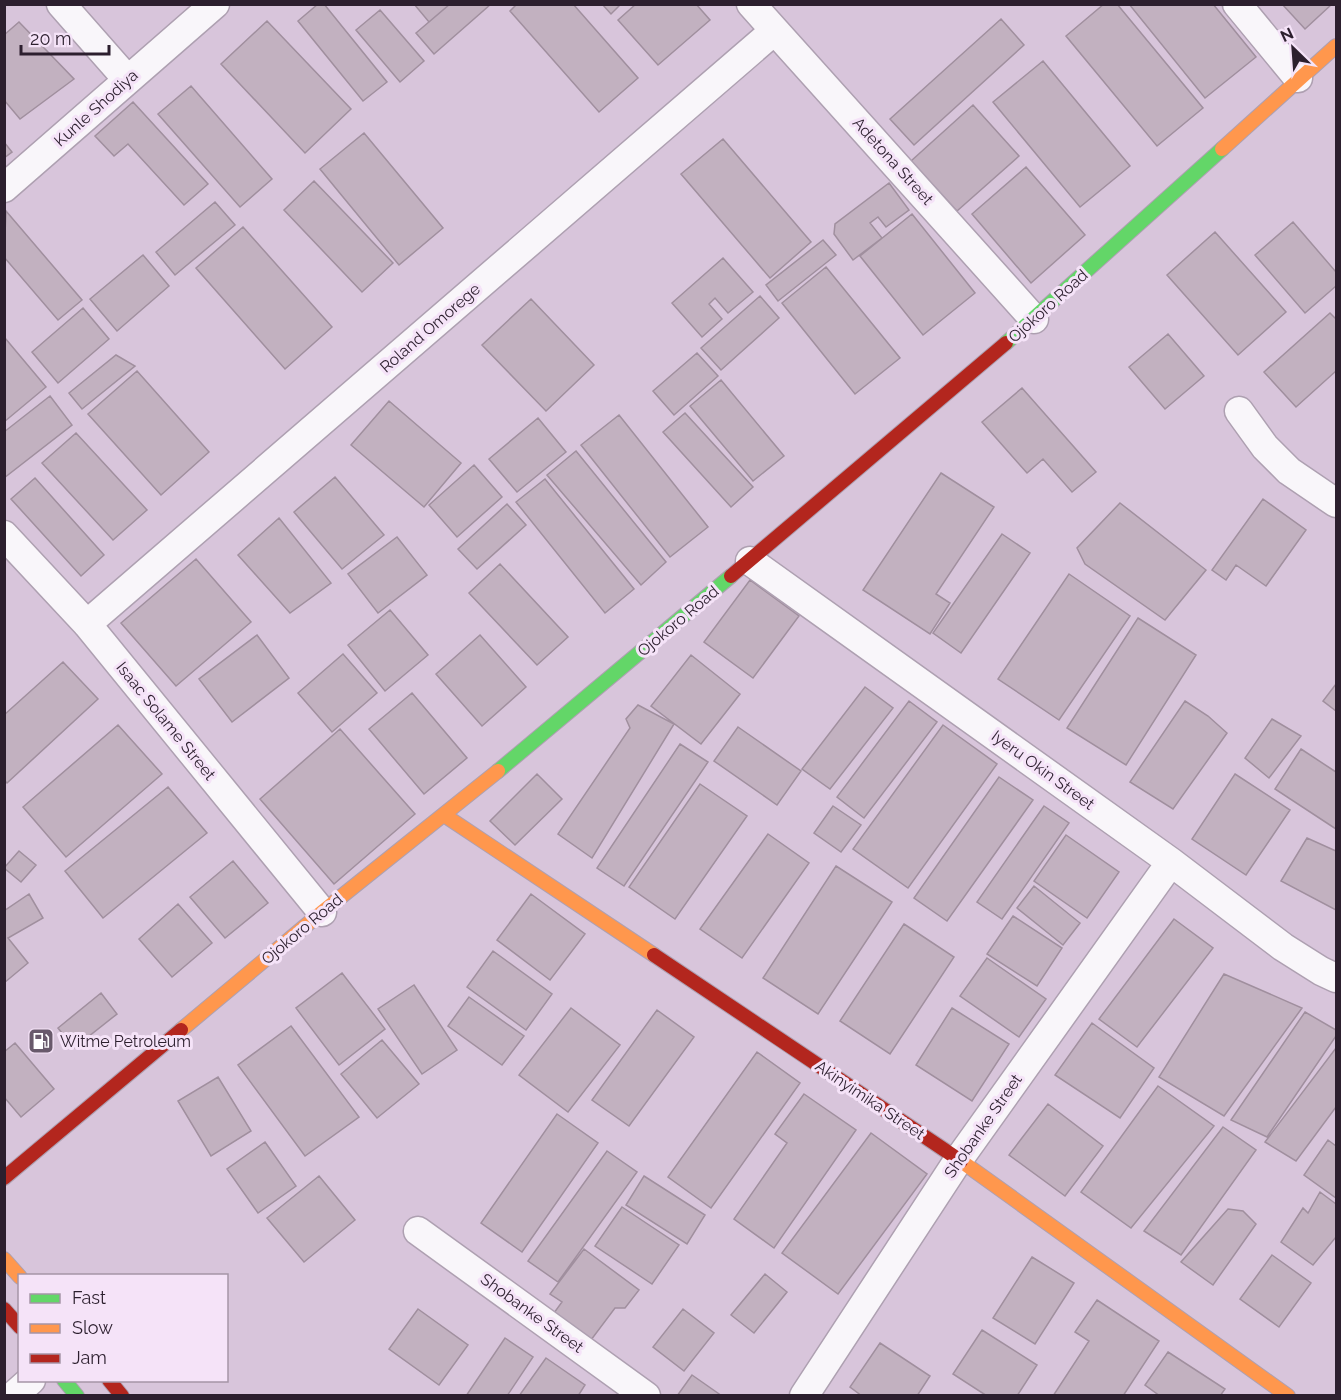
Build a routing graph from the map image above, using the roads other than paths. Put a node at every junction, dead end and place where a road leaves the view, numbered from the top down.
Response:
1 (61, 4) edge
2 (214, 4) edge
3 (751, 4) edge
4 (1237, 4) edge
5 (774, 31) junction
6 (1336, 46) edge
7 (1298, 78) junction
8 (127, 80) junction
9 (4, 188) edge
10 (1034, 319) junction
11 (1239, 411) dead end
12 (1336, 503) edge
13 (6, 540) edge
14 (750, 561) junction
15 (87, 624) junction
16 (444, 815) junction
17 (1171, 862) junction
18 (322, 912) junction
19 (1336, 978) edge
20 (959, 1160) junction
21 (4, 1178) edge
22 (418, 1231) dead end
23 (4, 1259) edge
24 (18, 1275) edge
25 (4, 1309) edge
26 (18, 1325) edge
27 (29, 1382) edge
28 (66, 1382) edge
29 (111, 1382) edge
30 (13, 1395) edge
31 (77, 1395) edge
32 (122, 1395) edge
33 (646, 1395) edge
34 (804, 1395) edge
35 (1288, 1395) edge

1 - 8 street
2 - 8 street, Kunle Shodiya
3 - 5 street, Adetona Street
4 - 7 street
5 - 10 street, Adetona Street
5 - 15 street, Roland Omorege
6 - 7 street, Ojokoro Road
7 - 10 street, Ojokoro Road
8 - 9 street, Kunle Shodiya
10 - 14 street, Ojokoro Road
11 - 12 street
13 - 15 street, Isaac Solame Street
14 - 16 street, Ojokoro Road
14 - 17 street, Iyeru Okin Street
15 - 18 street, Isaac Solame Street
16 - 18 street, Ojokoro Road
16 - 20 street, Akinyimika Street
17 - 19 street, Iyeru Okin Street
17 - 20 street, Shobanke Street
18 - 21 street, Ojokoro Road
20 - 34 street, Shobanke Street
20 - 35 street, Akinyimika Street
22 - 33 street, Shobanke Street
23 - 24 street
25 - 26 street
27 - 30 street
28 - 31 street
29 - 32 street

